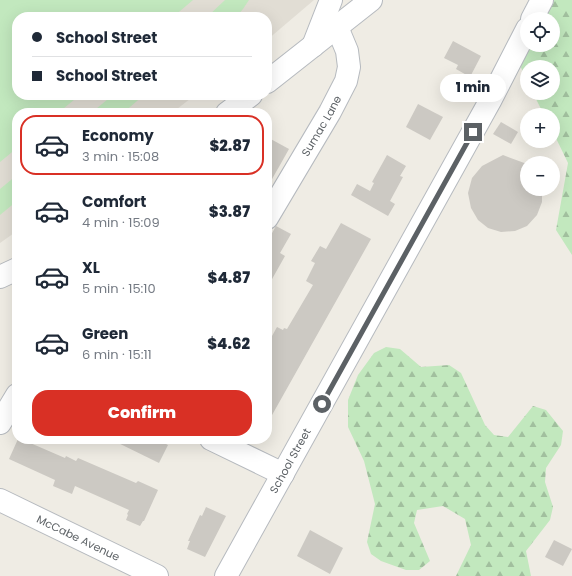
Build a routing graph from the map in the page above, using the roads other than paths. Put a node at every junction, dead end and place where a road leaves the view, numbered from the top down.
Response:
1 (331, 0) edge
2 (371, 0) edge
3 (542, 0) edge
4 (536, 12) edge
5 (337, 27) junction
6 (520, 43) edge
7 (313, 47) junction
8 (272, 78) edge
9 (244, 100) edge
10 (234, 108) edge
11 (272, 210) edge
12 (12, 272) edge
13 (0, 278) edge
14 (12, 403) edge
15 (0, 423) edge
16 (221, 444) edge
17 (283, 474) junction
18 (0, 500) edge
19 (157, 576) edge
20 (226, 576) edge

1 - 7 street
2 - 5 street
3 - 4 street
5 - 7 street
5 - 11 street, Sumac Lane
6 - 17 street, School Street
7 - 8 street
9 - 10 street
12 - 13 street
14 - 15 street
16 - 17 street
17 - 20 street, School Street
18 - 19 street, McCabe Avenue

